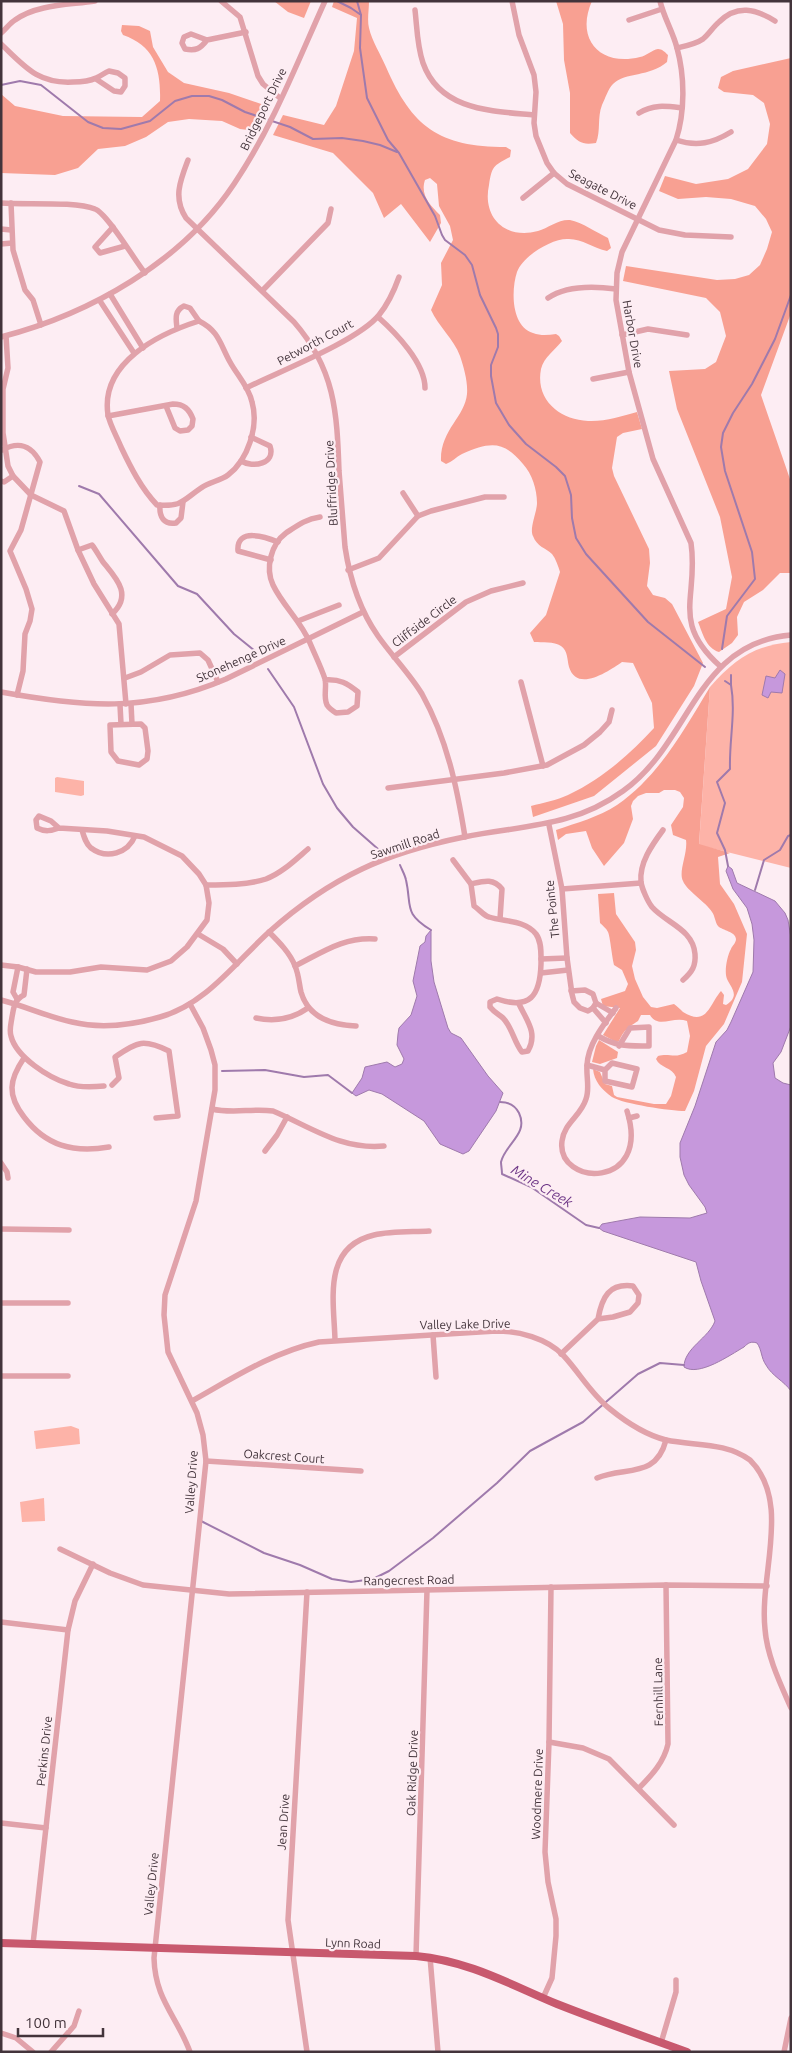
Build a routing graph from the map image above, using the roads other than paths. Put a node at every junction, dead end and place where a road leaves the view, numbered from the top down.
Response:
1 (95, 1) edge
2 (221, 1) edge
3 (326, 1) edge
4 (512, 1) edge
5 (660, 1) edge
6 (48, 4) edge
7 (662, 9) junction
8 (415, 10) dead end
9 (629, 20) dead end
10 (775, 21) dead end
11 (246, 32) junction
12 (1, 33) edge
13 (207, 40) dead end
14 (1, 44) edge
15 (677, 48) junction
16 (96, 79) junction
17 (280, 98) junction
18 (682, 108) junction
19 (639, 113) dead end
20 (534, 115) junction
21 (731, 132) dead end
22 (676, 140) junction
23 (188, 160) dead end
24 (554, 173) junction
25 (523, 198) dead end
26 (1, 203) edge
27 (11, 204) junction
28 (331, 210) dead end
29 (638, 218) junction
30 (112, 227) junction
31 (198, 228) junction
32 (1, 230) edge
33 (11, 230) junction
34 (731, 237) dead end
35 (12, 243) junction
36 (1, 244) edge
37 (125, 246) junction
38 (145, 274) junction
39 (399, 277) dead end
40 (616, 289) junction
41 (263, 290) junction
42 (110, 294) junction
43 (548, 298) dead end
44 (100, 300) junction
45 (378, 317) junction
46 (199, 321) junction
47 (41, 325) junction
48 (177, 328) junction
49 (687, 334) dead end
50 (622, 335) junction
51 (3, 336) edge
52 (142, 348) junction
53 (134, 353) junction
54 (318, 354) junction
55 (8, 368) junction
56 (1, 369) edge
57 (629, 372) junction
58 (593, 379) dead end
59 (246, 388) junction
60 (425, 388) dead end
61 (166, 406) junction
62 (108, 416) junction
63 (2, 425) edge
64 (251, 437) junction
65 (3, 450) edge
66 (241, 461) junction
67 (13, 476) junction
68 (1, 481) edge
69 (403, 493) dead end
70 (30, 495) junction
71 (504, 497) dead end
72 (183, 502) junction
73 (160, 506) junction
74 (418, 516) junction
75 (320, 518) dead end
76 (278, 542) junction
77 (78, 550) junction
78 (271, 560) junction
79 (348, 570) junction
80 (523, 583) dead end
81 (339, 605) dead end
82 (363, 612) junction
83 (112, 614) junction
84 (298, 621) junction
85 (791, 635) edge
86 (308, 640) junction
87 (394, 657) junction
88 (720, 666) junction
89 (125, 678) junction
90 (326, 680) junction
91 (218, 682) junction
92 (521, 682) dead end
93 (1, 692) edge
94 (17, 695) junction
95 (126, 704) junction
96 (612, 710) dead end
97 (121, 724) junction
98 (132, 724) junction
99 (543, 766) junction
100 (455, 779) junction
101 (388, 788) dead end
102 (549, 825) junction
103 (59, 828) dead end
104 (82, 830) junction
105 (663, 830) dead end
106 (135, 836) junction
107 (465, 837) junction
108 (308, 849) dead end
109 (453, 860) dead end
110 (641, 883) junction
111 (471, 884) junction
112 (206, 885) junction
113 (562, 889) junction
114 (500, 919) junction
115 (270, 932) junction
116 (198, 934) junction
117 (375, 939) dead end
118 (567, 958) junction
119 (541, 959) junction
120 (237, 964) junction
121 (1, 965) edge
122 (295, 966) junction
123 (18, 967) junction
124 (27, 969) junction
125 (568, 970) junction
126 (541, 972) junction
127 (683, 980) dead end
128 (572, 991) junction
129 (1, 1000) edge
130 (16, 1002) junction
131 (190, 1004) junction
132 (520, 1004) junction
133 (595, 1005) junction
134 (308, 1008) junction
135 (256, 1018) dead end
136 (606, 1023) junction
137 (356, 1026) dead end
138 (598, 1036) junction
139 (620, 1046) junction
140 (24, 1058) junction
141 (587, 1065) junction
142 (605, 1070) junction
143 (112, 1085) dead end
144 (104, 1086) dead end
145 (212, 1109) junction
146 (627, 1111) dead end
147 (637, 1116) dead end
148 (287, 1117) junction
149 (156, 1118) dead end
150 (629, 1118) junction
151 (384, 1146) dead end
152 (109, 1147) dead end
153 (265, 1151) dead end
154 (1, 1163) edge
155 (8, 1178) dead end
156 (1, 1229) edge
157 (69, 1230) dead end
158 (429, 1232) dead end
159 (1, 1303) edge
160 (68, 1303) dead end
161 (598, 1318) junction
162 (433, 1334) junction
163 (335, 1340) junction
164 (561, 1354) junction
165 (1, 1376) edge
166 (68, 1376) dead end
167 (436, 1376) dead end
168 (192, 1400) junction
169 (666, 1440) junction
170 (206, 1460) junction
171 (361, 1471) dead end
172 (597, 1478) dead end
173 (60, 1549) dead end
174 (93, 1564) junction
175 (666, 1585) junction
176 (767, 1586) junction
177 (551, 1588) junction
178 (428, 1590) junction
179 (191, 1591) junction
180 (307, 1592) junction
181 (1, 1622) edge
182 (68, 1630) junction
183 (791, 1708) edge
184 (549, 1742) junction
185 (639, 1788) junction
186 (1, 1823) edge
187 (674, 1825) dead end
188 (46, 1828) junction
189 (1, 1943) edge
190 (33, 1944) junction
191 (155, 1948) junction
192 (293, 1952) junction
193 (416, 1956) junction
194 (430, 1957) junction
195 (676, 1980) dead end
196 (543, 1998) junction
197 (79, 2012) dead end
198 (791, 2018) edge
199 (1, 2033) edge
200 (661, 2043) junction
201 (32, 2052) edge
202 (51, 2052) edge
203 (190, 2052) edge
204 (307, 2052) edge
205 (438, 2052) edge
206 (687, 2052) edge
207 (784, 2052) edge

1 - 6 street
2 - 11 street
3 - 17 street, Bridgeport Drive
4 - 20 street, Seagate Drive
5 - 7 street, Harbor Drive
6 - 12 street
7 - 9 street
7 - 15 street, Harbor Drive
8 - 20 street
10 - 15 street
11 - 13 street
11 - 17 street
14 - 16 street
15 - 18 street, Harbor Drive
16 - 16 street
17 - 31 street, Bridgeport Drive
18 - 19 street
18 - 22 street, Harbor Drive
20 - 24 street, Seagate Drive
21 - 22 street
22 - 29 street, Harbor Drive
23 - 31 street, Bluffridge Drive
24 - 25 street
24 - 29 street, Seagate Drive
26 - 27 street
27 - 30 street
27 - 33 street
28 - 41 street
29 - 34 street, Seagate Drive
29 - 40 street, Harbor Drive
30 - 37 street
30 - 37 street
31 - 38 street, Bridgeport Drive
31 - 41 street, Bluffridge Drive
32 - 33 street
33 - 35 street
35 - 36 street
35 - 47 street
37 - 38 street
38 - 42 street, Bridgeport Drive
39 - 45 street, Petworth Court
40 - 43 street
40 - 50 street, Harbor Drive
41 - 54 street, Bluffridge Drive
42 - 44 street, Bridgeport Drive
42 - 52 street
44 - 47 street, Bridgeport Drive
44 - 53 street
45 - 54 street, Petworth Court
45 - 60 street
46 - 48 street
46 - 48 street
46 - 59 street
47 - 51 street, Bridgeport Drive
48 - 52 street
49 - 50 street
50 - 57 street, Harbor Drive
51 - 55 street
52 - 53 street
53 - 62 street
54 - 59 street, Petworth Court
54 - 79 street, Bluffridge Drive
55 - 56 street
55 - 63 street
57 - 58 street
57 - 88 street, Harbor Drive
59 - 64 street
61 - 61 street
61 - 62 street
62 - 73 street
63 - 65 street
64 - 66 street
64 - 66 street
65 - 67 street
65 - 70 street
66 - 72 street
67 - 68 street
67 - 70 street
69 - 74 street
70 - 77 street
70 - 94 street
71 - 74 street
72 - 73 street
72 - 73 street
74 - 79 street
75 - 76 street
76 - 78 street
76 - 78 street
77 - 83 street
77 - 83 street
78 - 84 street
79 - 82 street, Bluffridge Drive
80 - 87 street, Cliffside Circle
81 - 84 street
82 - 86 street, Stonehenge Drive
82 - 87 street, Bluffridge Drive
83 - 89 street
84 - 86 street
85 - 88 street, Sawmill Road
86 - 90 street
86 - 91 street, Stonehenge Drive
87 - 100 street, Bluffridge Drive
88 - 102 street, Sawmill Road
89 - 91 street
89 - 95 street
90 - 90 street
91 - 95 street, Stonehenge Drive
92 - 99 street
93 - 94 street, Stonehenge Drive
94 - 95 street, Stonehenge Drive
95 - 97 street
95 - 98 street
96 - 99 street
97 - 98 street
97 - 98 street
99 - 100 street
100 - 101 street
100 - 107 street, Bluffridge Drive
102 - 107 street, Sawmill Road
102 - 113 street, The Pointe
103 - 104 street
104 - 106 street
104 - 106 street
105 - 110 street
106 - 112 street
107 - 115 street, Sawmill Road
108 - 112 street
109 - 111 street
110 - 113 street
110 - 127 street
111 - 114 street
111 - 114 street
112 - 116 street
113 - 118 street, The Pointe
114 - 119 street
115 - 120 street, Sawmill Road
115 - 122 street
116 - 120 street
116 - 124 street
117 - 122 street
118 - 119 street
118 - 125 street, The Pointe
119 - 126 street
120 - 131 street, Sawmill Road
121 - 123 street
122 - 134 street
123 - 124 street
123 - 130 street
124 - 130 street
125 - 126 street
125 - 128 street, The Pointe
126 - 132 street
128 - 133 street
128 - 133 street, The Pointe
129 - 130 street, Sawmill Road
130 - 131 street, Sawmill Road
130 - 140 street
131 - 145 street, Valley Drive
132 - 132 street
133 - 136 street
133 - 136 street
134 - 135 street
134 - 137 street
136 - 138 street
138 - 139 street
138 - 141 street
139 - 139 street
140 - 144 street
140 - 152 street
141 - 142 street
141 - 150 street
142 - 142 street
143 - 149 street
145 - 148 street
145 - 168 street, Valley Drive
146 - 150 street
147 - 150 street
148 - 151 street
148 - 153 street
154 - 155 street
156 - 157 street
158 - 163 street
159 - 160 street
161 - 161 street
161 - 164 street
162 - 163 street, Valley Lake Drive
162 - 164 street, Valley Lake Drive
162 - 167 street
163 - 168 street, Valley Lake Drive
164 - 169 street, Valley Lake Drive
165 - 166 street
168 - 170 street, Valley Drive
169 - 172 street
169 - 176 street, Valley Lake Drive
170 - 171 street, Oakcrest Court
170 - 179 street, Valley Drive
173 - 174 street, Rangecrest Road
174 - 179 street, Rangecrest Road
174 - 182 street, Perkins Drive
175 - 176 street, Rangecrest Road
175 - 177 street, Rangecrest Road
175 - 185 street, Fernhill Lane
176 - 183 street, Valley Lake Drive
177 - 178 street, Rangecrest Road
177 - 184 street, Woodmere Drive
178 - 180 street, Rangecrest Road
178 - 193 street, Oak Ridge Drive
179 - 180 street, Rangecrest Road
179 - 191 street, Valley Drive
180 - 192 street, Jean Drive
181 - 182 street
182 - 188 street, Perkins Drive
184 - 185 street
184 - 196 street, Woodmere Drive
185 - 187 street
186 - 188 street
188 - 190 street, Perkins Drive
189 - 190 main road, Lynn Road
190 - 191 main road, Lynn Road
191 - 192 main road, Lynn Road
191 - 203 street, Valley Drive
192 - 193 main road, Lynn Road
192 - 204 street, Jean Drive
193 - 194 main road, Lynn Road
194 - 196 main road, Lynn Road
194 - 205 street
195 - 200 street
196 - 200 main road, Lynn Road
197 - 202 street
198 - 207 street
199 - 201 street
200 - 206 main road, Lynn Road

